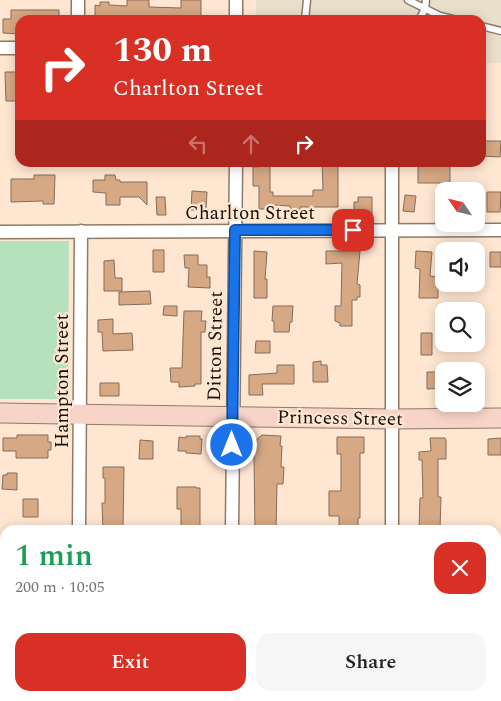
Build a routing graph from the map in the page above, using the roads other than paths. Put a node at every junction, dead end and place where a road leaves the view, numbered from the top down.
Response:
1 (78, 0) edge
2 (236, 0) edge
3 (307, 0) edge
4 (408, 0) edge
5 (426, 0) edge
6 (425, 9) junction
7 (78, 15) edge
8 (236, 15) edge
9 (306, 15) edge
10 (422, 15) edge
11 (438, 15) edge
12 (486, 27) edge
13 (501, 31) edge
14 (0, 48) edge
15 (15, 48) edge
16 (236, 167) edge
17 (392, 167) edge
18 (235, 230) junction
19 (392, 230) junction
20 (501, 230) edge
21 (81, 231) junction
22 (0, 232) edge
23 (0, 413) edge
24 (79, 414) junction
25 (232, 416) junction
26 (501, 418) edge
27 (392, 419) junction
28 (79, 525) edge
29 (232, 525) edge
30 (392, 525) edge

1 - 7 street
2 - 8 street
3 - 9 lane
4 - 6 lane
5 - 6 lane
6 - 10 lane
6 - 11 lane
12 - 13 lane
14 - 15 street
16 - 18 street, Ditton Street
17 - 19 street
18 - 19 street, Charlton Street
18 - 21 street, Charlton Street
18 - 25 street, Ditton Street
19 - 20 street, Charlton Street
19 - 27 street
21 - 22 street, Charlton Street
21 - 24 street, Hampton Street
23 - 24 street, Princess Street
24 - 25 street, Princess Street
24 - 28 street, Hampton Street
25 - 27 street, Princess Street
25 - 29 street, Ditton Street
26 - 27 street, Princess Street
27 - 30 street

